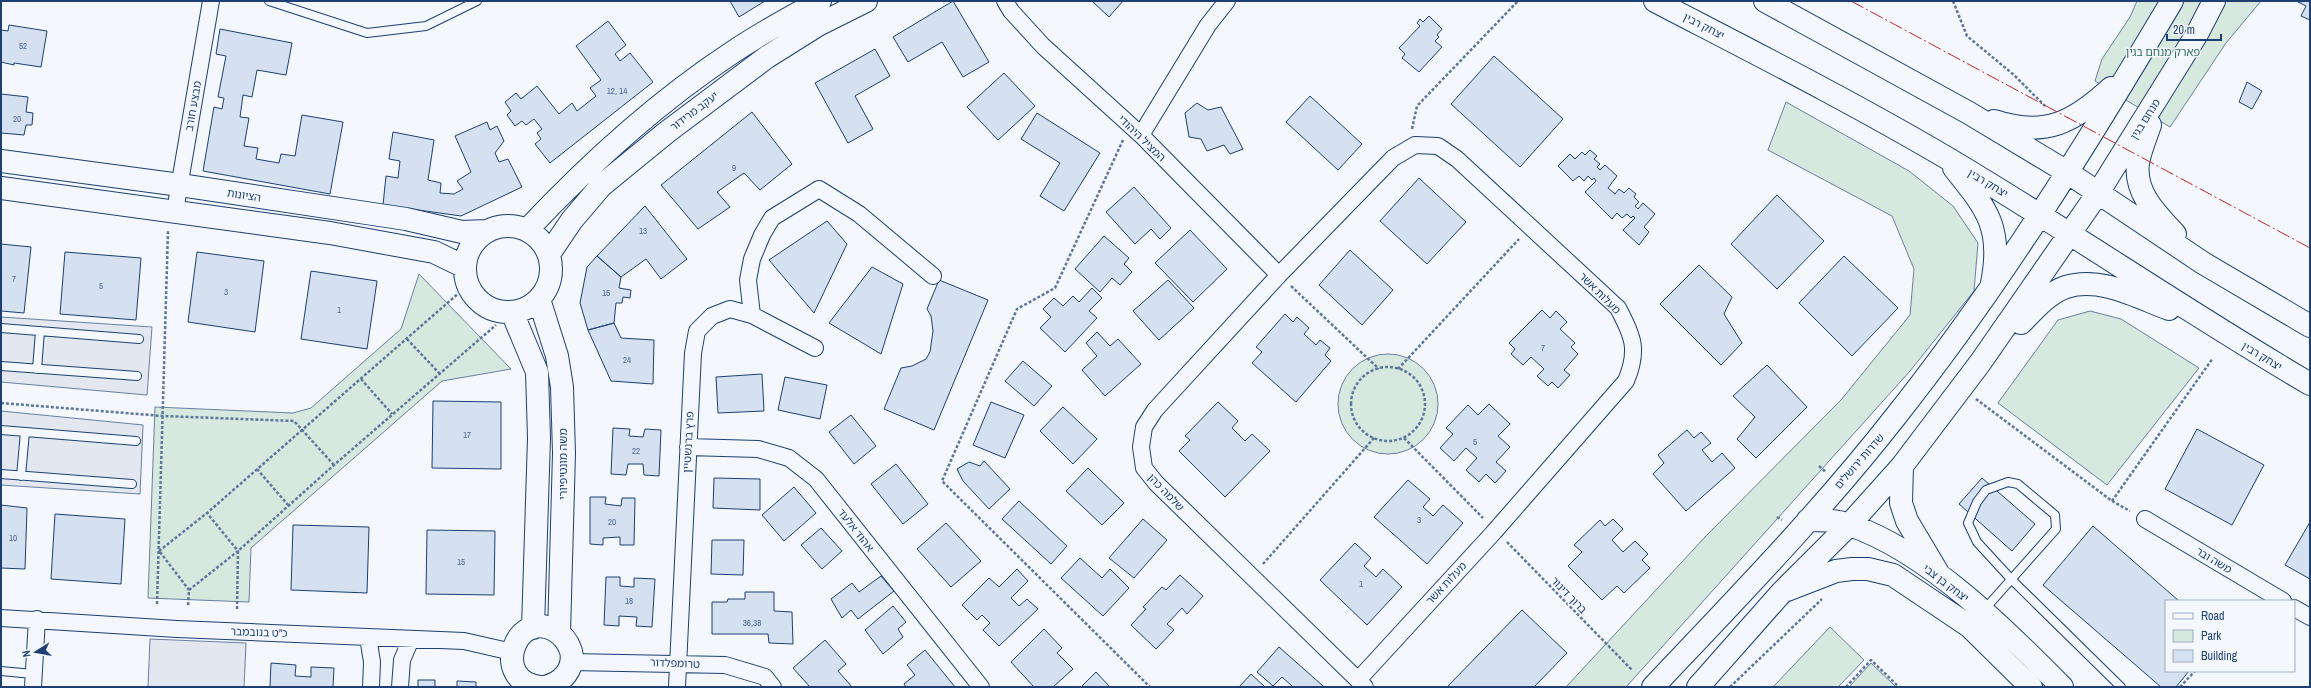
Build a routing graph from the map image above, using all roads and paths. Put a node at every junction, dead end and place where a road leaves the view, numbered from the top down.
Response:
1 (211, 1) edge
2 (269, 1) edge
3 (477, 1) edge
4 (820, 1) edge
5 (866, 1) edge
6 (1005, 1) edge
7 (1228, 1) edge
8 (1518, 1) edge
9 (1655, 1) edge
10 (1765, 1) edge
11 (1953, 1) edge
12 (2172, 1) edge
13 (2214, 1) edge
14 (2131, 70) junction
15 (2158, 97) junction
16 (2045, 106) dead end
17 (1970, 113) junction
18 (1135, 130) junction
19 (1415, 145) junction
20 (1946, 158) junction
21 (1, 161) edge
22 (2067, 172) junction
23 (180, 185) junction
24 (1, 188) edge
25 (2098, 193) junction
26 (2040, 214) junction
27 (172, 219) junction
28 (1530, 227) junction
29 (527, 230) junction
30 (486, 231) junction
31 (2070, 234) junction
32 (549, 254) junction
33 (2203, 263) junction
34 (465, 267) junction
35 (1279, 275) junction
36 (933, 276) dead end
37 (1991, 285) junction
38 (460, 292) dead end
39 (539, 299) junction
40 (752, 315) junction
41 (504, 318) junction
42 (2207, 323) junction
43 (2310, 326) edge
44 (1, 328) edge
45 (40, 331) junction
46 (139, 339) dead end
47 (407, 339) junction
48 (815, 348) dead end
49 (2213, 358) dead end
50 (1980, 363) junction
51 (1, 366) edge
52 (37, 369) junction
53 (1379, 369) junction
54 (1398, 369) junction
55 (440, 374) junction
56 (137, 376) dead end
57 (361, 378) junction
58 (2310, 384) edge
59 (1974, 397) dead end
60 (1, 403) edge
61 (392, 414) junction
62 (163, 416) junction
63 (302, 429) junction
64 (1, 430) edge
65 (25, 432) junction
66 (1374, 438) junction
67 (1404, 438) junction
68 (136, 440) dead end
69 (688, 447) junction
70 (334, 465) junction
71 (1902, 466) junction
72 (257, 469) junction
73 (1, 474) edge
74 (21, 476) junction
75 (132, 484) dead end
76 (2112, 502) junction
77 (288, 506) junction
78 (207, 513) junction
79 (2145, 519) joint
80 (1808, 520) junction
81 (1850, 524) junction
82 (1495, 530) junction
83 (159, 551) junction
84 (238, 551) junction
85 (1251, 576) junction
86 (1940, 578) junction
87 (2010, 579) junction
88 (188, 590) junction
89 (1782, 592) junction
90 (1823, 598) dead end
91 (2281, 600) edge
92 (157, 604) dead end
93 (188, 606) dead end
94 (237, 609) dead end
95 (2295, 609) edge
96 (2, 617) edge
97 (2310, 617) edge
98 (37, 619) junction
99 (1976, 619) junction
100 (533, 628) junction
101 (559, 633) junction
102 (368, 637) junction
103 (412, 639) junction
104 (512, 652) junction
105 (571, 662) junction
106 (678, 663) junction
107 (1632, 670) dead end
108 (1, 671) edge
109 (2194, 672) edge
110 (33, 680) edge
111 (1362, 683) edge
112 (545, 686) edge
113 (371, 687) edge
114 (400, 687) edge
115 (677, 687) edge
116 (773, 687) edge
117 (981, 687) edge
118 (1150, 687) edge
119 (1652, 687) edge
120 (1698, 687) edge
121 (1730, 687) edge
122 (1846, 687) edge
123 (1899, 687) edge
124 (2031, 687) edge
125 (2062, 687) edge
126 (2120, 687) edge
127 (2180, 687) edge

1 - 23 street, מבצע חורב
2 - 3 lane
4 - 29 main road
5 - 32 main road, יעקב מרידור
6 - 18 street, המציל היהודי
7 - 18 street
8 - 19 path
9 - 20 main road, יצחק רבין
10 - 17 main road
11 - 16 path
12 - 14 main road
13 - 15 main road, מנחם בגין
14 - 17 main road
14 - 22 main road
15 - 25 main road, מנחם בגין
15 - 33 main road
17 - 22 main road
18 - 35 street, המציל היהודי
18 - 118 path
19 - 28 street, מעלות אשר
19 - 35 street
20 - 26 main road, יצחק רבין
20 - 37 main road
21 - 23 main road, הציונות
22 - 25 main road
22 - 26 main road
23 - 27 street, מבצע חורב
23 - 30 main road, הציונות
24 - 27 main road
25 - 31 main road, מנחם בגין
25 - 33 main road
26 - 31 main road, יצחק רבין
26 - 37 main road, שדרות ירושלים
27 - 34 main road
27 - 62 path
28 - 54 path
28 - 82 street, מעלות אשר
29 - 30 main road
29 - 32 main road
30 - 34 main road
31 - 42 main road, יצחק רבין
31 - 50 main road
32 - 39 main road
33 - 43 main road
34 - 41 main road
35 - 53 path
35 - 85 street, שלמה כהן
36 - 40 street
37 - 80 main road, שדרות ירושלים
38 - 47 path
39 - 41 main road
39 - 101 main road, משה מונטיפיורי
40 - 48 street, פרץ ברנשטיין
40 - 69 street, פרץ ברנשטיין
41 - 55 path
41 - 100 main road
42 - 50 main road
42 - 58 main road, יצחק רבין
44 - 45 lane
45 - 46 lane
45 - 52 lane
47 - 55 path
47 - 57 path
49 - 76 path
50 - 71 main road
51 - 52 lane
52 - 56 lane
53 - 54 path
53 - 66 path
54 - 67 path
55 - 61 path
57 - 61 path
57 - 63 path
59 - 76 path
60 - 62 path
61 - 70 path
62 - 63 path
62 - 83 path
63 - 70 path
63 - 72 path
64 - 65 lane
65 - 68 lane
65 - 74 lane
66 - 67 path
66 - 85 path
67 - 82 path, ברוך דינור
69 - 106 street, פרץ ברנשטיין
69 - 117 street, אהוד אלעד
70 - 77 path
71 - 81 main road
71 - 86 main road
72 - 77 path
72 - 78 path
73 - 74 lane
74 - 75 lane
76 - 79 path
77 - 84 path
78 - 83 path
78 - 84 path
79 - 91 street, משה ובר
80 - 81 main road, יצחק בן צבי
80 - 119 main road, שדרות ירושלים
81 - 86 main road, יצחק בן צבי
81 - 89 main road
82 - 107 path, ברוך דינור
82 - 111 street, מעלות אשר
83 - 88 path
83 - 92 path
84 - 88 path
84 - 94 path
85 - 111 street, שלמה כהן
86 - 99 main road, יצחק בן צבי
87 - 87 lane
87 - 99 lane
87 - 126 lane
88 - 93 path
89 - 99 main road, יצחק בן צבי
89 - 120 main road
90 - 121 path
95 - 97 street
96 - 98 street, כ"ט בנובמבר
98 - 102 street, כ"ט בנובמבר
98 - 110 street
99 - 124 main road, יצחק בן צבי
99 - 125 main road, יצחק בן צבי
100 - 101 main road
100 - 104 main road
101 - 105 main road
102 - 103 street, כ"ט בנובמבר
102 - 113 street
103 - 104 street, כ"ט בנובמבר
103 - 114 street
104 - 112 main road
105 - 106 street, טרומפלדור
105 - 112 main road
106 - 115 street, פרץ ברנשטיין
106 - 116 street, טרומפלדור
108 - 110 lane
109 - 127 path
122 - 123 path

